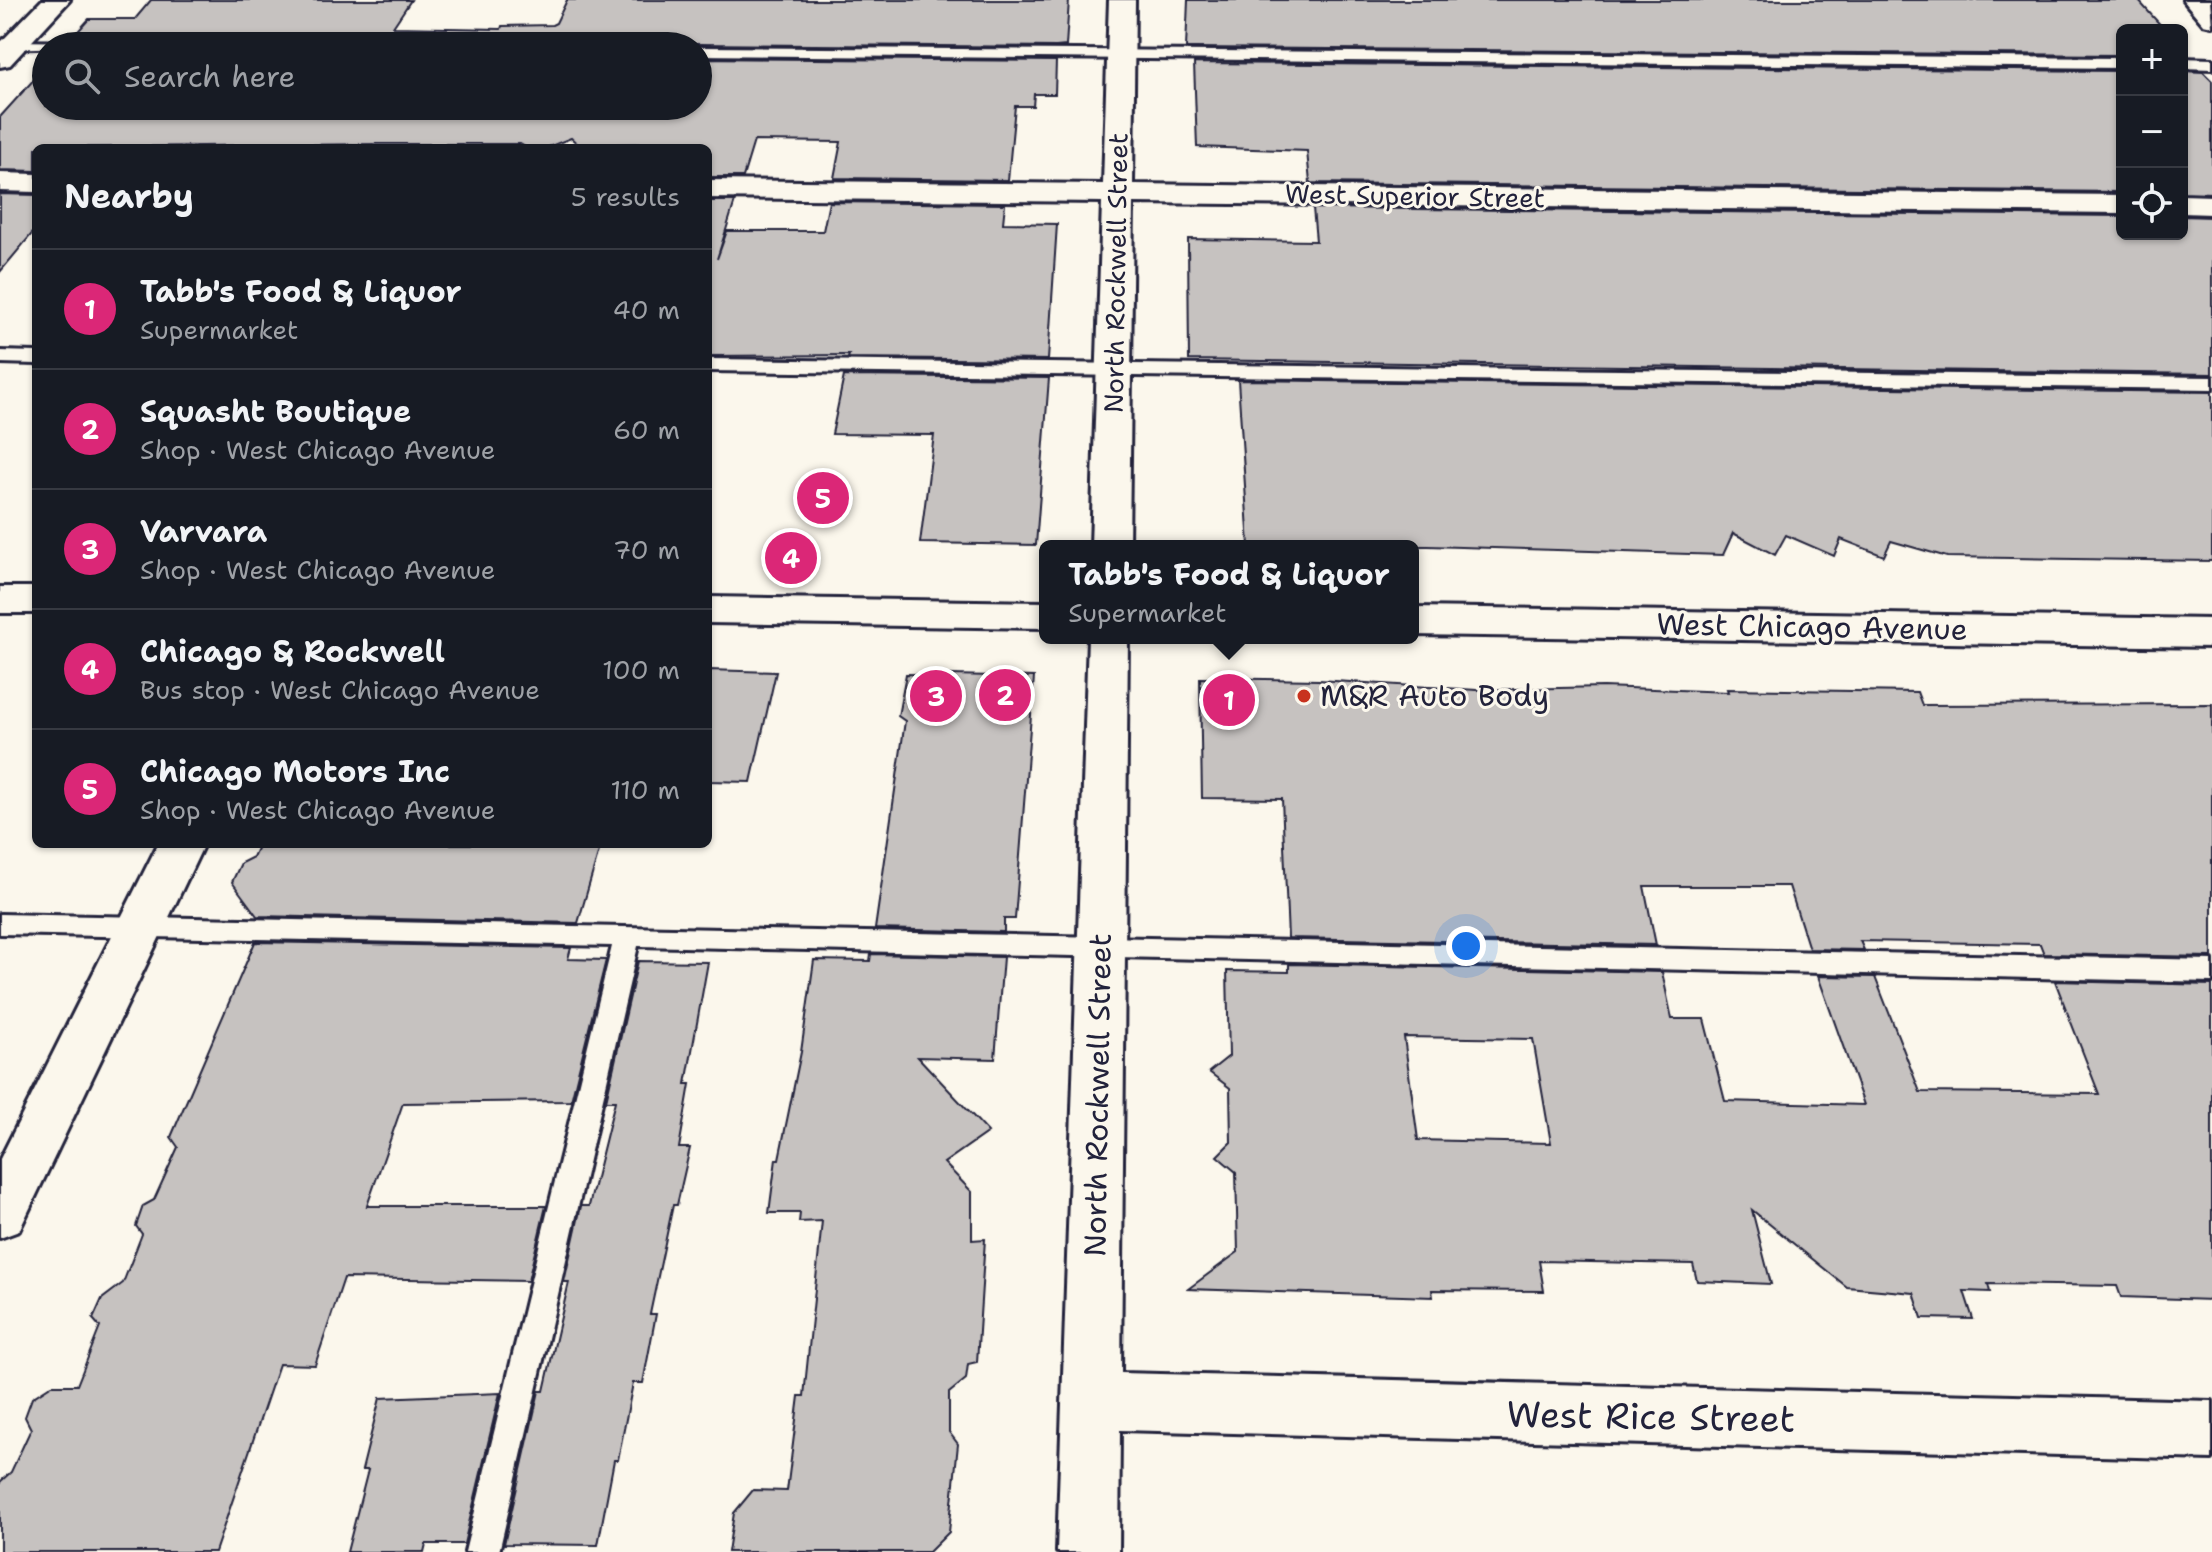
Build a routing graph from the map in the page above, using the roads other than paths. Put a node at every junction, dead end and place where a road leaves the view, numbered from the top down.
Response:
1 (57, 0) edge
2 (1122, 0) edge
3 (2196, 0) edge
4 (2212, 18) edge
5 (32, 49) edge
6 (4, 50) edge
7 (712, 51) edge
8 (1121, 54) junction
9 (2116, 63) edge
10 (2188, 63) edge
11 (2212, 64) edge
12 (0, 182) edge
13 (32, 183) edge
14 (712, 189) edge
15 (1118, 193) junction
16 (2116, 204) edge
17 (2188, 204) edge
18 (2212, 205) edge
19 (0, 357) edge
20 (32, 358) edge
21 (712, 365) edge
22 (1114, 370) junction
23 (2212, 383) edge
24 (1110, 540) edge
25 (0, 600) edge
26 (32, 600) edge
27 (712, 610) edge
28 (1039, 615) edge
29 (1419, 621) edge
30 (2212, 633) edge
31 (1108, 644) edge
32 (179, 848) edge
33 (0, 924) edge
34 (140, 928) junction
35 (627, 938) junction
36 (1101, 946) junction
37 (2212, 971) edge
38 (0, 1214) edge
39 (1091, 1401) junction
40 (2212, 1430) edge
41 (482, 1552) edge
42 (1088, 1552) edge

1 - 6 street
2 - 8 street, North Rockwell Street
3 - 4 street
5 - 6 lane
7 - 8 lane
8 - 9 lane
8 - 15 street, North Rockwell Street
10 - 11 lane
12 - 13 street
14 - 15 street, West Superior Street
15 - 16 street, West Superior Street
15 - 22 street, North Rockwell Street
17 - 18 street
19 - 20 lane
21 - 22 lane
22 - 23 lane
22 - 24 street, North Rockwell Street
25 - 26 street
27 - 28 street
29 - 30 street, West Chicago Avenue
31 - 36 street, North Rockwell Street
32 - 34 street
33 - 34 lane
34 - 35 lane
34 - 38 street
35 - 36 lane
35 - 41 lane
36 - 37 lane
36 - 39 street, North Rockwell Street
39 - 40 street, West Rice Street
39 - 42 street, North Rockwell Street

